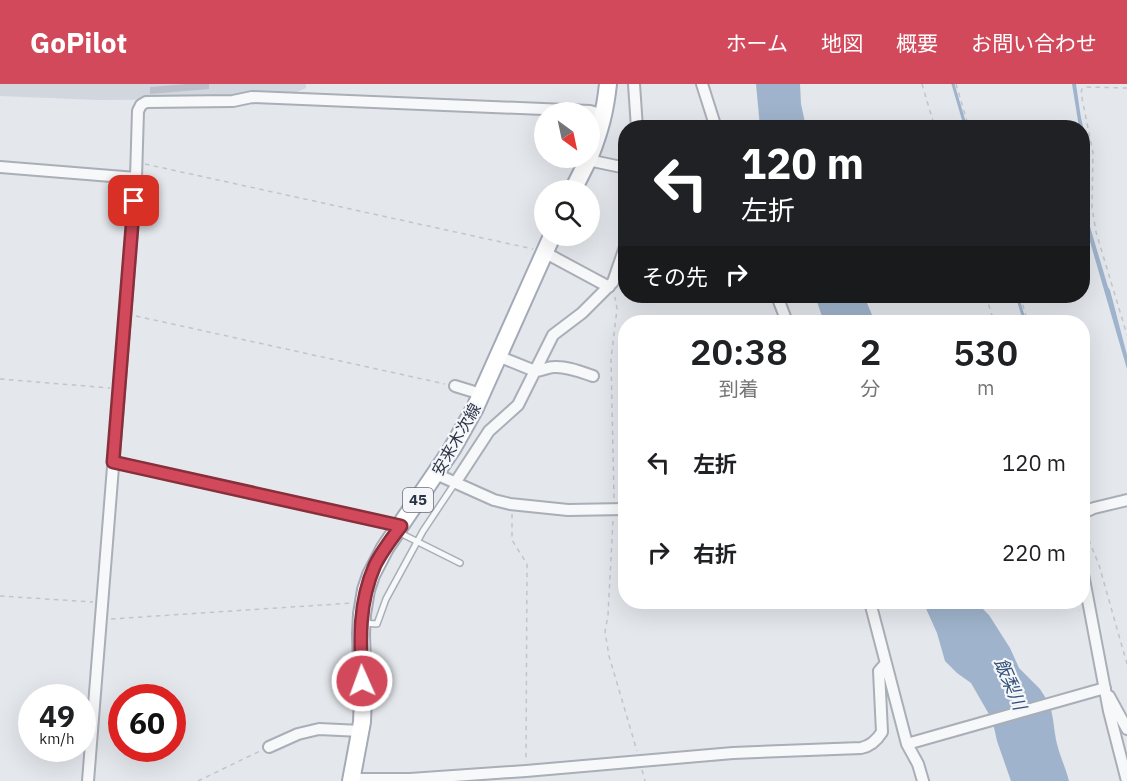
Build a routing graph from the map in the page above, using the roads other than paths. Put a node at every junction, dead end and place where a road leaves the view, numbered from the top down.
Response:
1 (608, 84) edge
2 (634, 84) edge
3 (702, 84) edge
4 (604, 115) junction
5 (636, 120) edge
6 (713, 120) edge
7 (600, 130) edge
8 (600, 161) edge
9 (618, 166) edge
10 (0, 167) edge
11 (136, 178) junction
12 (547, 246) edge
13 (544, 252) junction
14 (618, 269) edge
15 (609, 287) junction
16 (498, 356) junction
17 (535, 371) junction
18 (593, 376) dead end
19 (455, 386) road end
20 (481, 394) junction
21 (113, 462) junction
22 (436, 474) junction
23 (454, 483) junction
24 (1127, 500) edge
25 (618, 510) edge
26 (1090, 510) edge
27 (399, 529) junction
28 (417, 541) junction
29 (460, 562) dead end
30 (872, 609) edge
31 (1089, 609) edge
32 (361, 623) junction
33 (886, 663) junction
34 (1102, 688) junction
35 (1127, 729) edge
36 (361, 731) junction
37 (911, 742) junction
38 (269, 747) road end
39 (351, 780) edge
40 (88, 781) edge
41 (923, 781) edge
42 (1127, 781) edge

1 - 4 main road
2 - 5 street
3 - 6 street
4 - 7 main road
4 - 11 street
8 - 9 street
10 - 11 street
11 - 21 street
12 - 13 main road, 安来木次線 / 45
13 - 15 street
13 - 16 main road, 安来木次線 / 45
14 - 15 street
15 - 17 street
16 - 17 street
16 - 20 main road, 安来木次線 / 45
17 - 18 street
17 - 23 street
19 - 20 street
20 - 22 main road, 安来木次線 / 45
21 - 27 street
21 - 40 street
22 - 23 street
22 - 27 main road, 安来木次線 / 45
23 - 25 street
23 - 28 lane
24 - 26 street
27 - 28 lane
27 - 32 main road, 安来木次線 / 45
28 - 29 lane
28 - 32 lane
30 - 33 street
31 - 34 street
32 - 36 main road, 安来木次線 / 45
33 - 37 street
33 - 39 street
34 - 35 street
34 - 37 street
34 - 42 street
36 - 38 street
36 - 39 main road, 安来木次線 / 45
37 - 41 street

